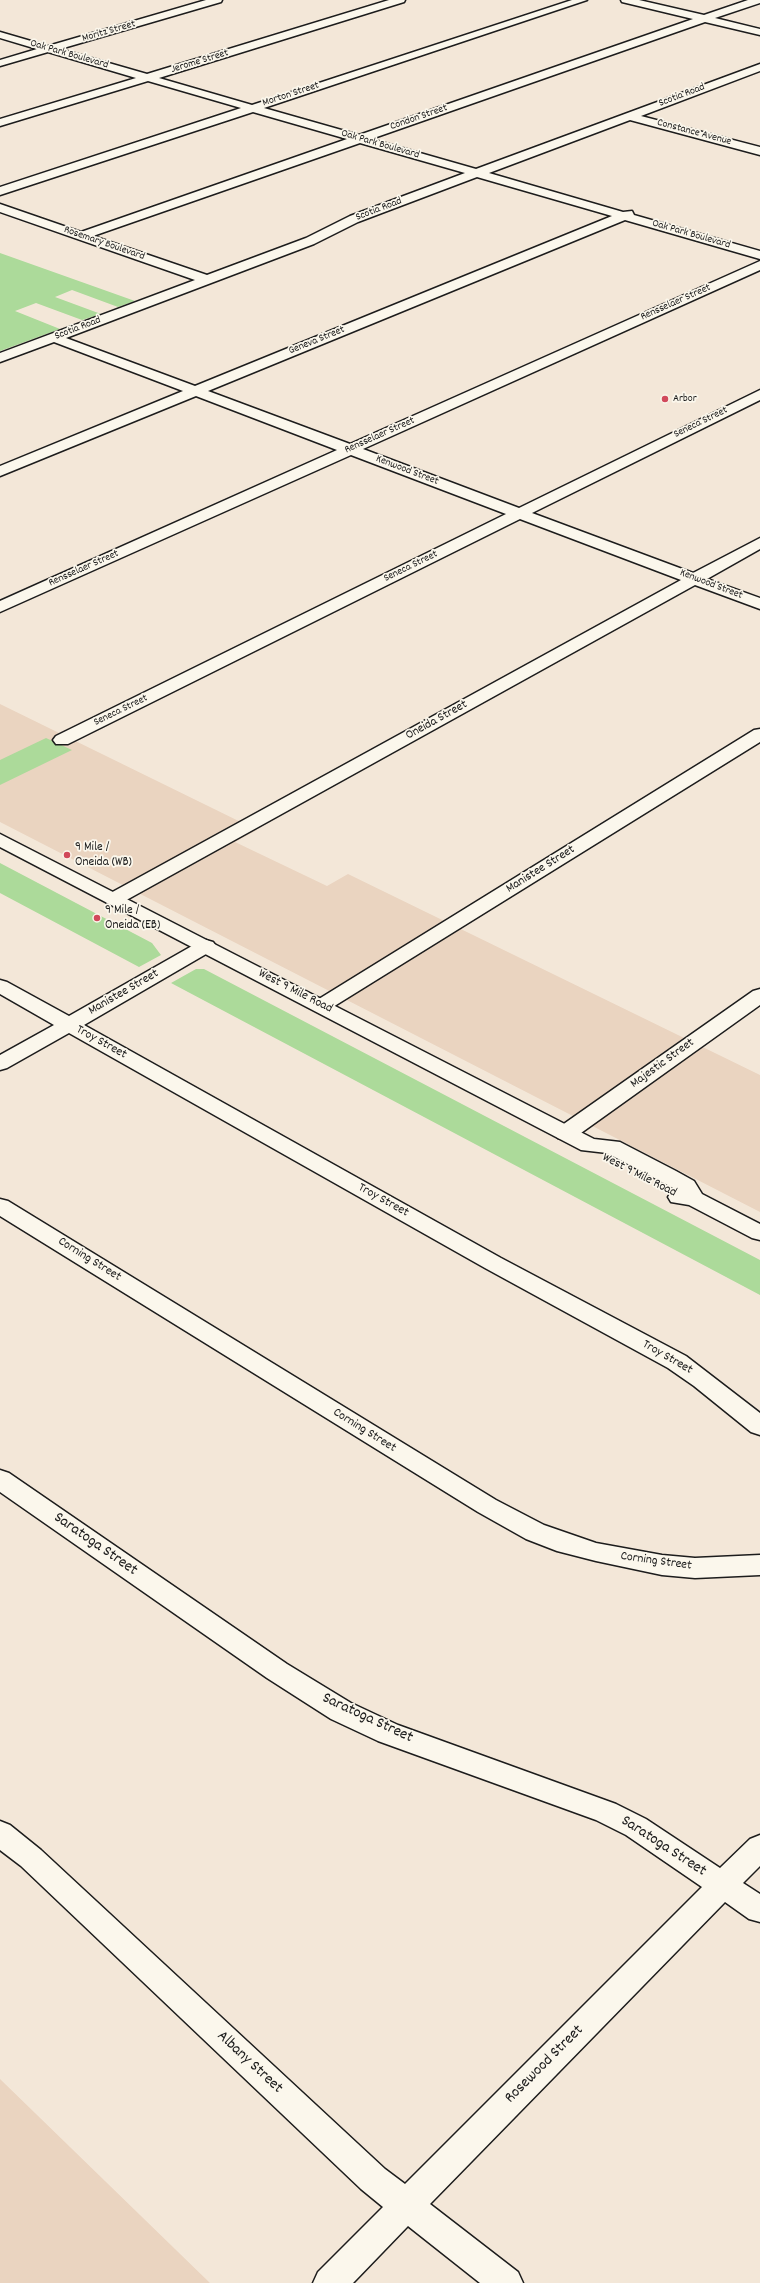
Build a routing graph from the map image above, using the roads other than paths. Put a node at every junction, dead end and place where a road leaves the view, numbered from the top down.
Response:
1 (217, 0) edge
2 (400, 0) edge
3 (582, 0) edge
4 (626, 0) edge
5 (645, 0) edge
6 (758, 0) edge
7 (709, 17) junction
8 (760, 27) edge
9 (0, 29) edge
10 (760, 32) edge
11 (0, 35) edge
12 (60, 46) junction
13 (48, 49) junction
14 (0, 63) edge
15 (760, 67) edge
16 (153, 76) junction
17 (264, 104) junction
18 (252, 108) junction
19 (629, 116) junction
20 (0, 123) edge
21 (365, 137) junction
22 (760, 151) edge
23 (482, 171) junction
24 (0, 191) edge
25 (0, 208) edge
26 (629, 213) junction
27 (81, 236) junction
28 (760, 248) edge
29 (760, 255) edge
30 (760, 265) edge
31 (208, 280) junction
32 (55, 338) junction
33 (0, 358) edge
34 (196, 391) junction
35 (760, 394) edge
36 (350, 449) junction
37 (0, 471) edge
38 (519, 513) junction
39 (760, 543) edge
40 (695, 579) junction
41 (760, 604) edge
42 (0, 607) edge
43 (760, 734) edge
44 (62, 740) dead end
45 (0, 840) edge
46 (114, 899) junction
47 (206, 946) junction
48 (0, 986) edge
49 (760, 995) edge
50 (321, 1006) junction
51 (69, 1025) junction
52 (0, 1064) edge
53 (566, 1133) junction
54 (0, 1206) edge
55 (760, 1233) edge
56 (760, 1426) edge
57 (0, 1479) edge
58 (760, 1565) edge
59 (0, 1833) edge
60 (760, 1847) edge
61 (723, 1886) junction
62 (760, 1910) edge
63 (406, 2206) junction
64 (330, 2283) edge
65 (506, 2283) edge

1 - 12 street, Moritz Street
2 - 16 street, Jerome Street
3 - 17 street, Morton Street
4 - 7 street
5 - 7 street
6 - 7 street, Condon Street
7 - 8 street
7 - 10 street
7 - 21 street, Condon Street
9 - 12 street, Oak Park Boulevard
11 - 13 street, Oak Park Boulevard
12 - 13 street, Moritz Street
12 - 16 street, Oak Park Boulevard
13 - 14 street, Moritz Street
13 - 16 street, Oak Park Boulevard
15 - 19 street, Scotia Road
16 - 17 street, Oak Park Boulevard
16 - 18 street, Oak Park Boulevard
16 - 20 street, Jerome Street
17 - 18 street, Morton Street
17 - 21 street, Oak Park Boulevard
18 - 21 street, Oak Park Boulevard
18 - 24 street, Morton Street
19 - 22 street, Constance Avenue
19 - 23 street, Scotia Road
21 - 23 street, Oak Park Boulevard
21 - 27 street, Condon Street
23 - 26 street, Oak Park Boulevard
23 - 31 street, Scotia Road
25 - 27 street, Rosemary Boulevard
26 - 28 street, Oak Park Boulevard
26 - 29 street, Oak Park Boulevard
26 - 34 street, Geneva Street
27 - 31 street, Rosemary Boulevard
30 - 36 street, Rensselaer Street
31 - 32 street, Scotia Road
32 - 33 street, Scotia Road
32 - 34 street, Kenwood Street
34 - 36 street, Kenwood Street
34 - 37 street, Geneva Street
35 - 38 street, Seneca Street
36 - 38 street, Kenwood Street
36 - 42 street, Rensselaer Street
38 - 40 street, Kenwood Street
38 - 44 street, Seneca Street
39 - 40 street, Oneida Street
40 - 41 street, Kenwood Street
40 - 46 street, Oneida Street
43 - 50 street, Manistee Street
45 - 46 street, West 9 Mile Road
46 - 47 street, West 9 Mile Road
47 - 50 street, West 9 Mile Road
47 - 51 street, Manistee Street
48 - 51 street, Troy Street
49 - 53 street, Majestic Street
50 - 53 street, West 9 Mile Road
51 - 52 street, Manistee Street
51 - 56 street, Troy Street
53 - 55 street, West 9 Mile Road
54 - 58 street, Corning Street
57 - 61 street, Saratoga Street
59 - 63 street, Albany Street
60 - 61 street, Rosewood Street
61 - 62 street, Saratoga Street
61 - 63 street, Rosewood Street
63 - 64 street, Rosewood Street
63 - 65 street, Albany Street

